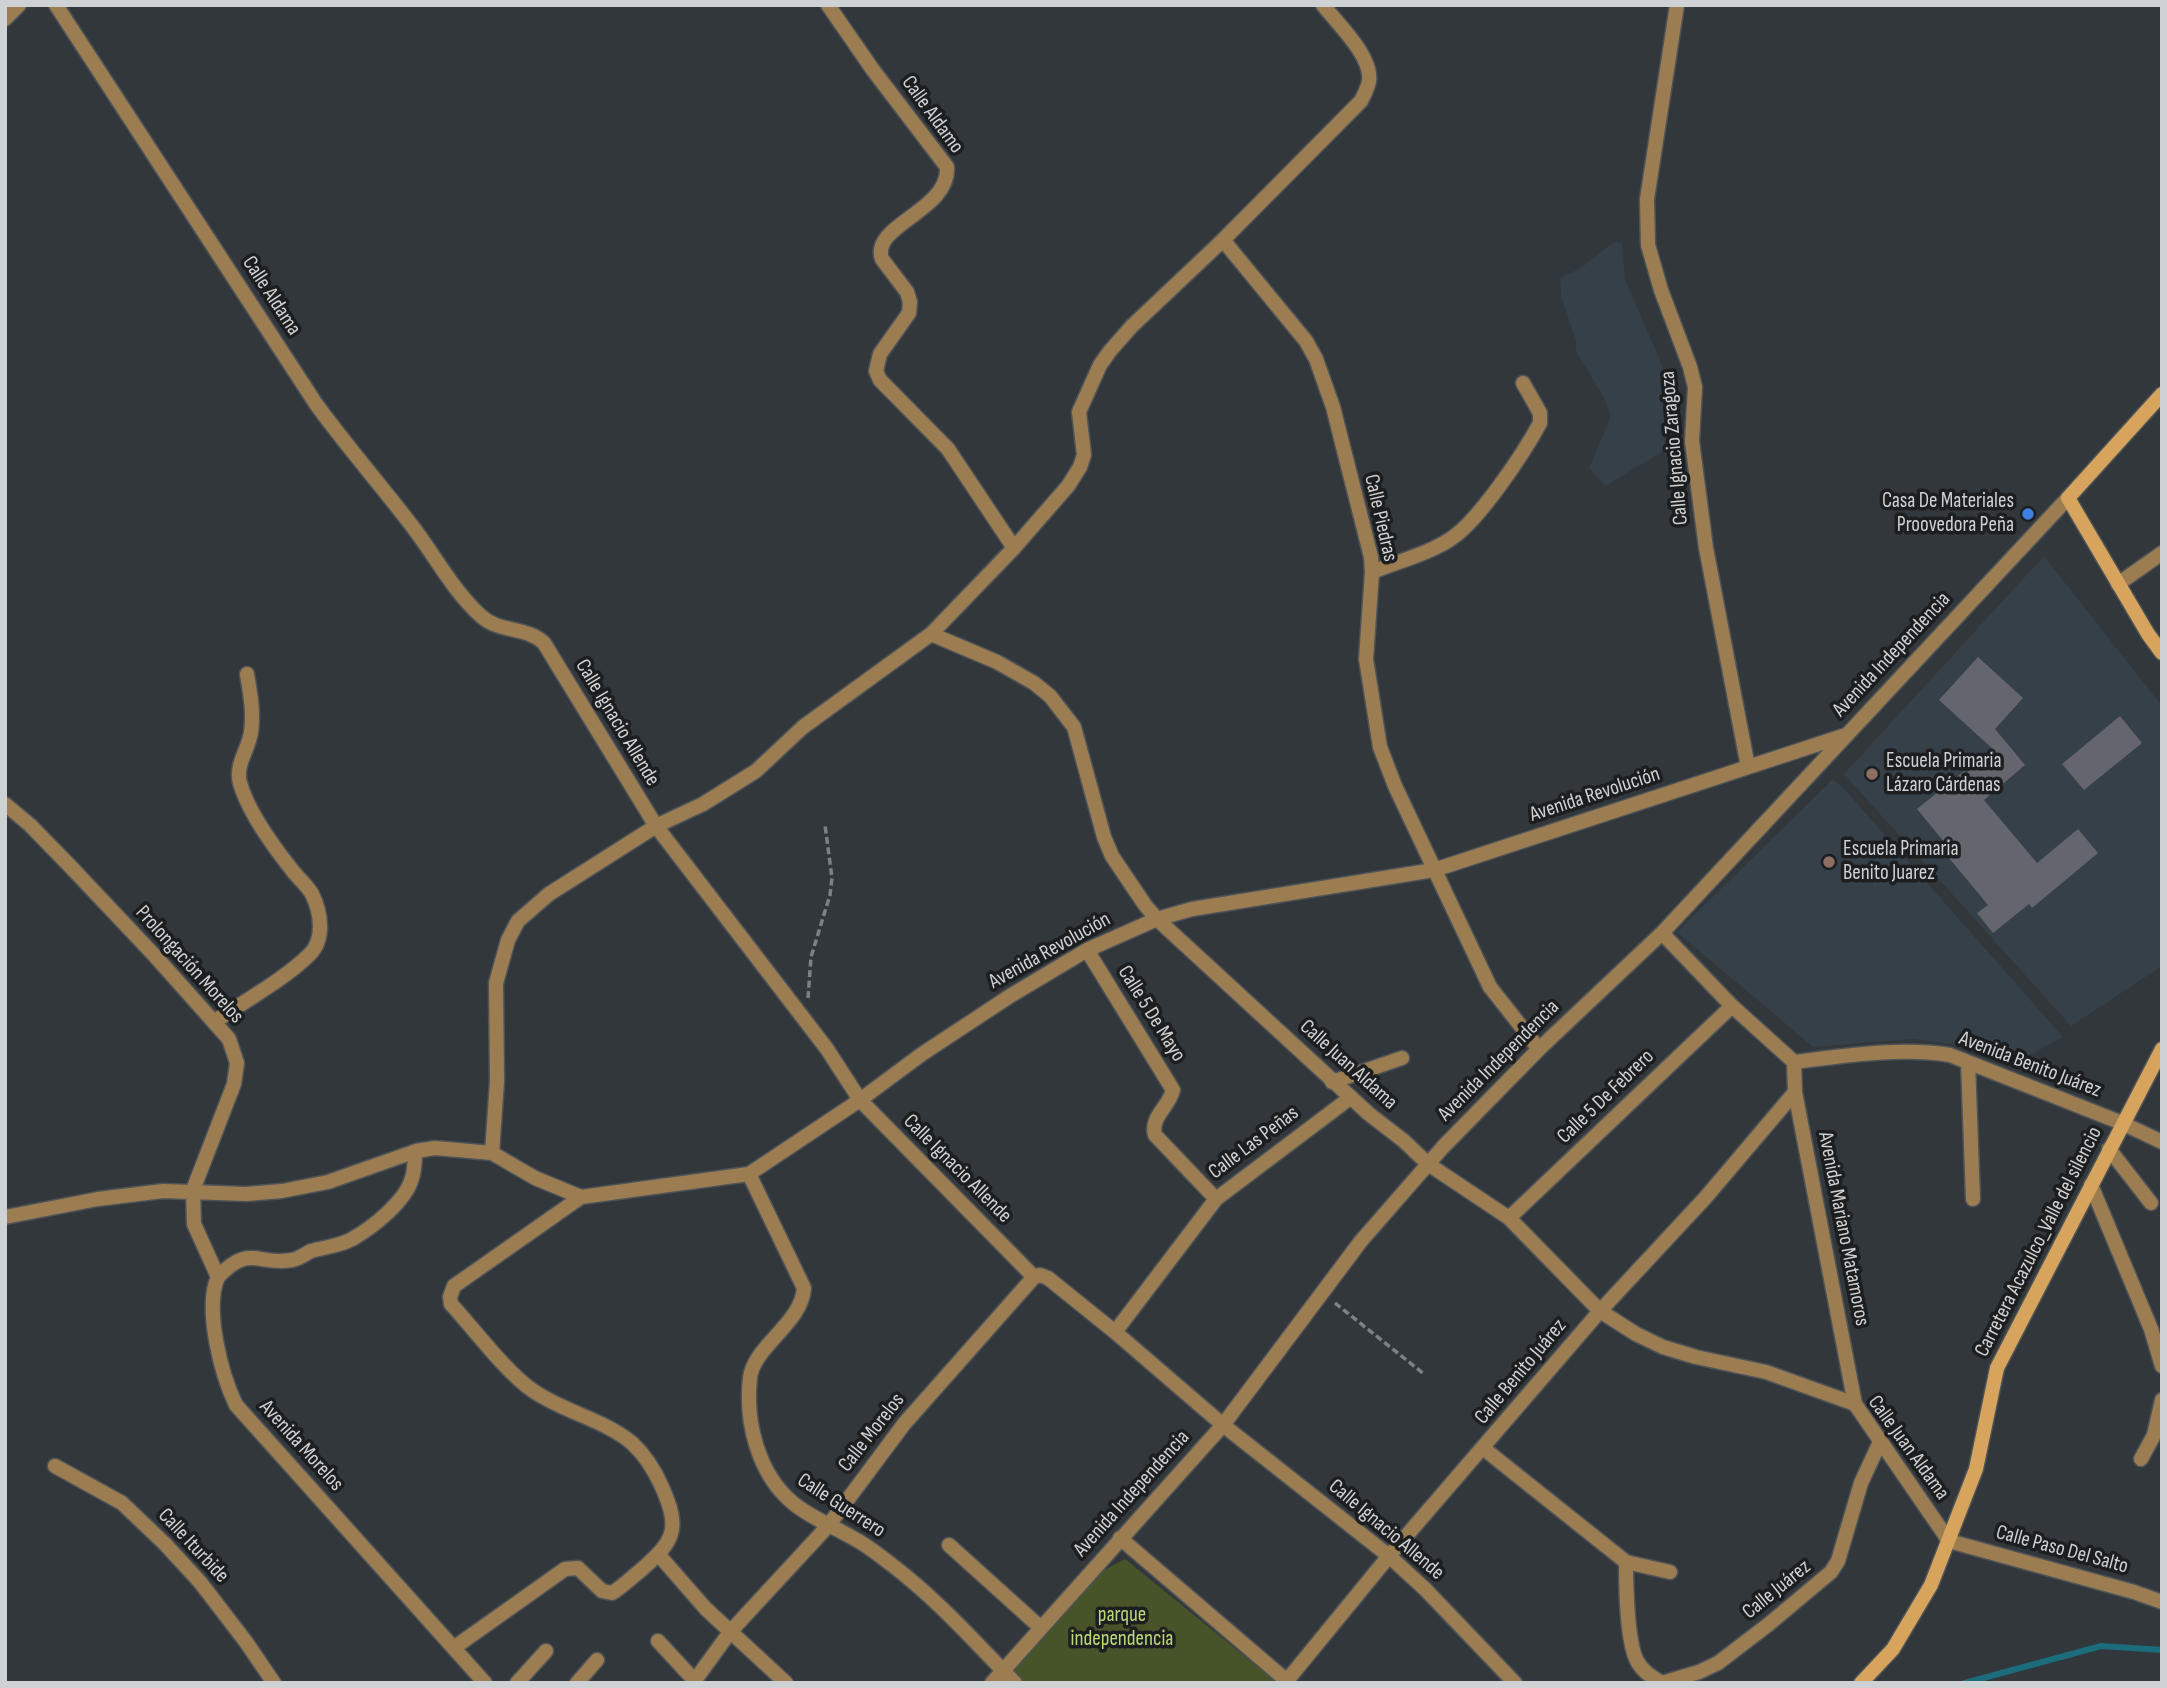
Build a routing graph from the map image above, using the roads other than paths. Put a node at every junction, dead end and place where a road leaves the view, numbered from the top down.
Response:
1 (19, 5) edge
2 (56, 5) edge
3 (828, 5) edge
4 (1323, 5) edge
5 (1677, 5) edge
6 (5, 19) edge
7 (1223, 240) junction
8 (1523, 383) dead end
9 (2162, 394) edge
10 (2068, 498) junction
11 (1014, 548) junction
12 (2162, 553) edge
13 (1372, 572) junction
14 (2118, 584) junction
15 (466, 600) joint
16 (931, 634) junction
17 (2162, 653) edge
18 (247, 674) dead end
19 (1846, 735) junction
20 (1748, 767) junction
21 (5, 804) edge
22 (656, 826) junction
23 (1434, 870) junction
24 (1157, 919) junction
25 (1662, 933) junction
26 (1087, 950) junction
27 (1732, 1006) junction
28 (214, 1023) junction
29 (1539, 1049) junction
30 (2162, 1049) edge
31 (1402, 1058) dead end
32 (1794, 1062) junction
33 (1968, 1062) junction
34 (1332, 1082) junction
35 (1795, 1092) junction
36 (1350, 1098) junction
37 (860, 1100) junction
38 (2122, 1123) junction
39 (2162, 1142) edge
40 (2109, 1149) junction
41 (416, 1152) junction
42 (492, 1153) junction
43 (1428, 1164) junction
44 (749, 1174) junction
45 (2091, 1185) junction
46 (193, 1190) junction
47 (581, 1197) junction
48 (1216, 1199) junction
49 (1973, 1199) dead end
50 (2151, 1203) dead end
51 (5, 1217) edge
52 (1509, 1218) junction
53 (218, 1277) junction
54 (1034, 1277) junction
55 (1600, 1311) junction
56 (1115, 1332) junction
57 (2162, 1366) edge
58 (2162, 1400) edge
59 (1855, 1404) junction
60 (1223, 1425) junction
61 (1880, 1442) junction
62 (1483, 1448) junction
63 (2141, 1459) dead end
64 (54, 1466) dead end
65 (828, 1526) junction
66 (1119, 1538) junction
67 (1950, 1541) junction
68 (949, 1545) dead end
69 (658, 1555) junction
70 (1390, 1556) junction
71 (1626, 1562) junction
72 (1670, 1573) dead end
73 (2162, 1602) edge
74 (1041, 1628) junction
75 (730, 1632) junction
76 (658, 1641) dead end
77 (455, 1647) junction
78 (546, 1651) dead end
79 (597, 1660) dead end
80 (1004, 1672) junction
81 (694, 1682) edge
82 (1286, 1682) edge
83 (274, 1683) edge
84 (485, 1683) edge
85 (517, 1683) edge
86 (577, 1683) edge
87 (786, 1683) edge
88 (992, 1683) edge
89 (1015, 1683) edge
90 (1515, 1683) edge
91 (1662, 1683) edge
92 (1861, 1683) edge

1 - 6 street
2 - 15 street, Calle Aldama
3 - 11 street, Calle Aldamo
4 - 7 street
5 - 20 street, Calle Ignacio Zaragoza
7 - 11 street
7 - 13 street, Calle Piedras
8 - 13 street
9 - 10 main road
10 - 14 main road
10 - 19 street, Avenida Independencia
11 - 16 street
12 - 14 street
13 - 23 street, Calle Piedras
14 - 17 main road
15 - 22 street, Calle Ignacio Allende
16 - 22 street
16 - 24 street, Calle Juan Aldama
18 - 28 street
19 - 20 street, Avenida Revolución
19 - 25 street, Avenida Independencia
20 - 23 street, Avenida Revolución
21 - 28 street, Prolongación Morelos
22 - 37 street, Calle Ignacio Allende
22 - 42 street
23 - 24 street, Avenida Revolución
23 - 29 street, Calle Piedras
24 - 26 street, Avenida Revolución
24 - 34 street, Calle Juan Aldama
25 - 27 street
25 - 29 street, Avenida Independencia
26 - 37 street, Avenida Revolución
26 - 48 street, Calle 5 De Mayo
27 - 32 street
27 - 52 street, Calle 5 De Febrero
28 - 46 street, Prolongación Morelos
29 - 43 street, Avenida Independencia
30 - 38 main road, Carretera Acazulco_Valle del silencio
31 - 34 street
32 - 33 street, Avenida Benito Juárez
32 - 35 street, Avenida Mariano Matamoros
33 - 38 street, Avenida Benito Juárez
33 - 49 street
34 - 36 street, Calle Juan Aldama
35 - 55 street, Calle Benito Juárez
35 - 59 street, Avenida Mariano Matamoros
36 - 43 street, Calle Juan Aldama
36 - 48 street, Calle Las Peñas
37 - 44 street, Avenida Revolución
37 - 54 street, Calle Ignacio Allende
38 - 39 street, Avenida Benito Juárez
38 - 40 main road, Carretera Acazulco_Valle del silencio
40 - 45 main road, Carretera Acazulco_Valle del silencio
40 - 50 street
41 - 42 street
41 - 46 street
41 - 53 street
42 - 47 street
43 - 52 street, Calle Juan Aldama
43 - 60 street, Avenida Independencia
44 - 47 street, Avenida Revolución
44 - 65 street, Calle Guerrero
45 - 57 street
45 - 67 main road, Carretera Acazulco_Valle del silencio
46 - 51 street
46 - 53 street
47 - 69 street, Avenida Revolución
48 - 56 street, Calle Las Peñas
52 - 55 street, Calle Juan Aldama
53 - 77 street, Avenida Morelos
54 - 56 street, Calle Ignacio Allende
54 - 65 street, Calle Morelos
55 - 59 street, Calle Juan Aldama
55 - 62 street, Calle Benito Juárez
56 - 60 street, Calle Ignacio Allende
58 - 63 street
59 - 61 street, Calle Juan Aldama
60 - 66 street, Avenida Independencia
60 - 70 street, Calle Ignacio Allende
61 - 67 street, Calle Juan Aldama
61 - 91 street, Calle Juárez
62 - 70 street, Calle Benito Juárez
62 - 71 street
64 - 83 street, Calle Iturbide
65 - 75 street, Calle Morelos
65 - 80 street, Calle Guerrero
66 - 74 street, Avenida Independencia
66 - 82 street
67 - 73 street, Calle Paso Del Salto
67 - 92 main road, Carretera Acazulco_Valle del silencio
68 - 74 street
69 - 75 street
69 - 77 street
70 - 82 street, Calle Benito Juárez
70 - 90 street, Calle Ignacio Allende
71 - 72 street
71 - 91 street
74 - 80 street, Avenida Independencia
75 - 81 street, Calle Morelos
75 - 87 street
76 - 81 street
77 - 84 street, Avenida Morelos
78 - 85 street
79 - 86 street
80 - 88 street, Avenida Independencia
80 - 89 street, Calle Guerrero

